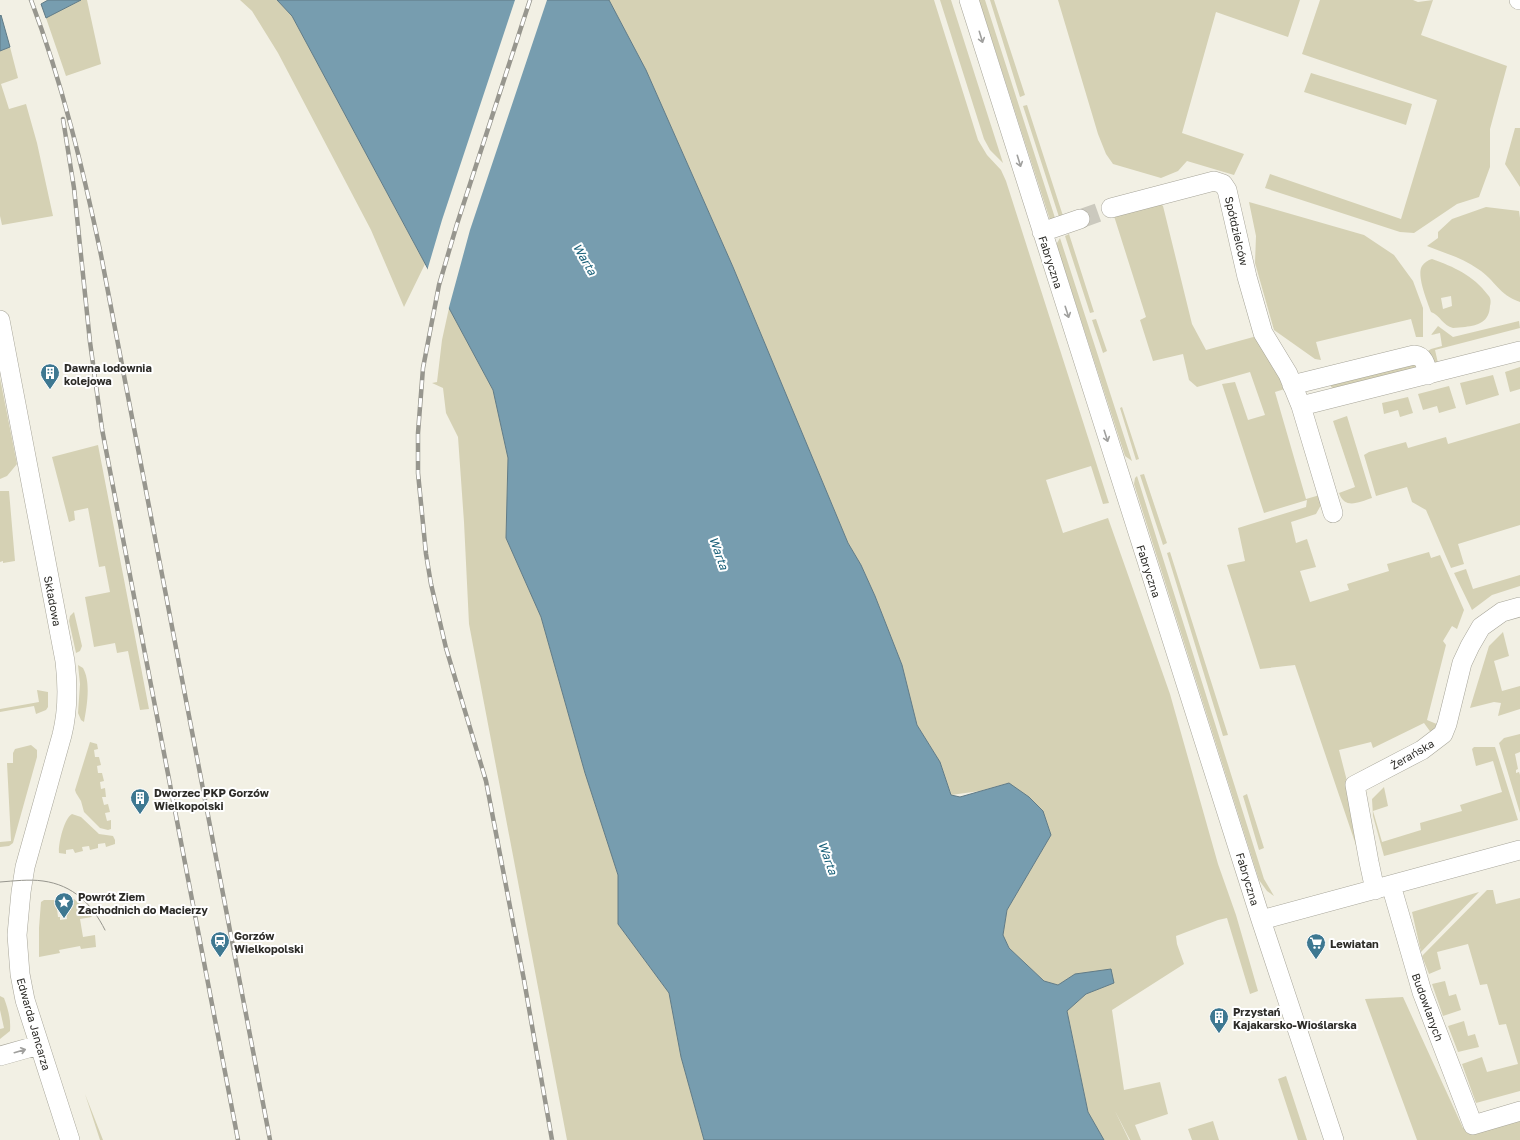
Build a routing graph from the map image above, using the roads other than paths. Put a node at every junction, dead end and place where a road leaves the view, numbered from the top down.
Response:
1 (969, 0) edge
2 (1111, 208) tunnel mouth
3 (1080, 219) tunnel mouth
4 (1042, 232) junction
5 (0, 320) edge
6 (1520, 351) edge
7 (1428, 375) junction
8 (1292, 385) junction
9 (1301, 406) junction
10 (1333, 513) dead end
11 (1520, 607) edge
12 (1520, 850) edge
13 (23, 881) joint
14 (1383, 887) junction
15 (1261, 920) junction
16 (39, 1045) junction
17 (0, 1056) edge
18 (1520, 1111) edge
19 (70, 1140) edge
20 (1334, 1140) edge

1 -> 4 street, Fabryczna
2 - 8 street, Spółdzielców
3 - 4 street
4 -> 15 street, Fabryczna
5 - 13 street, Składowa
6 - 7 street
7 - 8 street
7 - 9 street
8 - 9 street, Spółdzielców
9 - 10 street, Spółdzielców
11 - 14 street, Żerańska
12 - 14 street
13 - 16 street, Edwarda Jancarza
14 - 15 street
14 - 18 street, Budowlanych
15 - 20 street, Fabryczna
17 -> 16 street
16 - 19 street, Edwarda Jancarza

